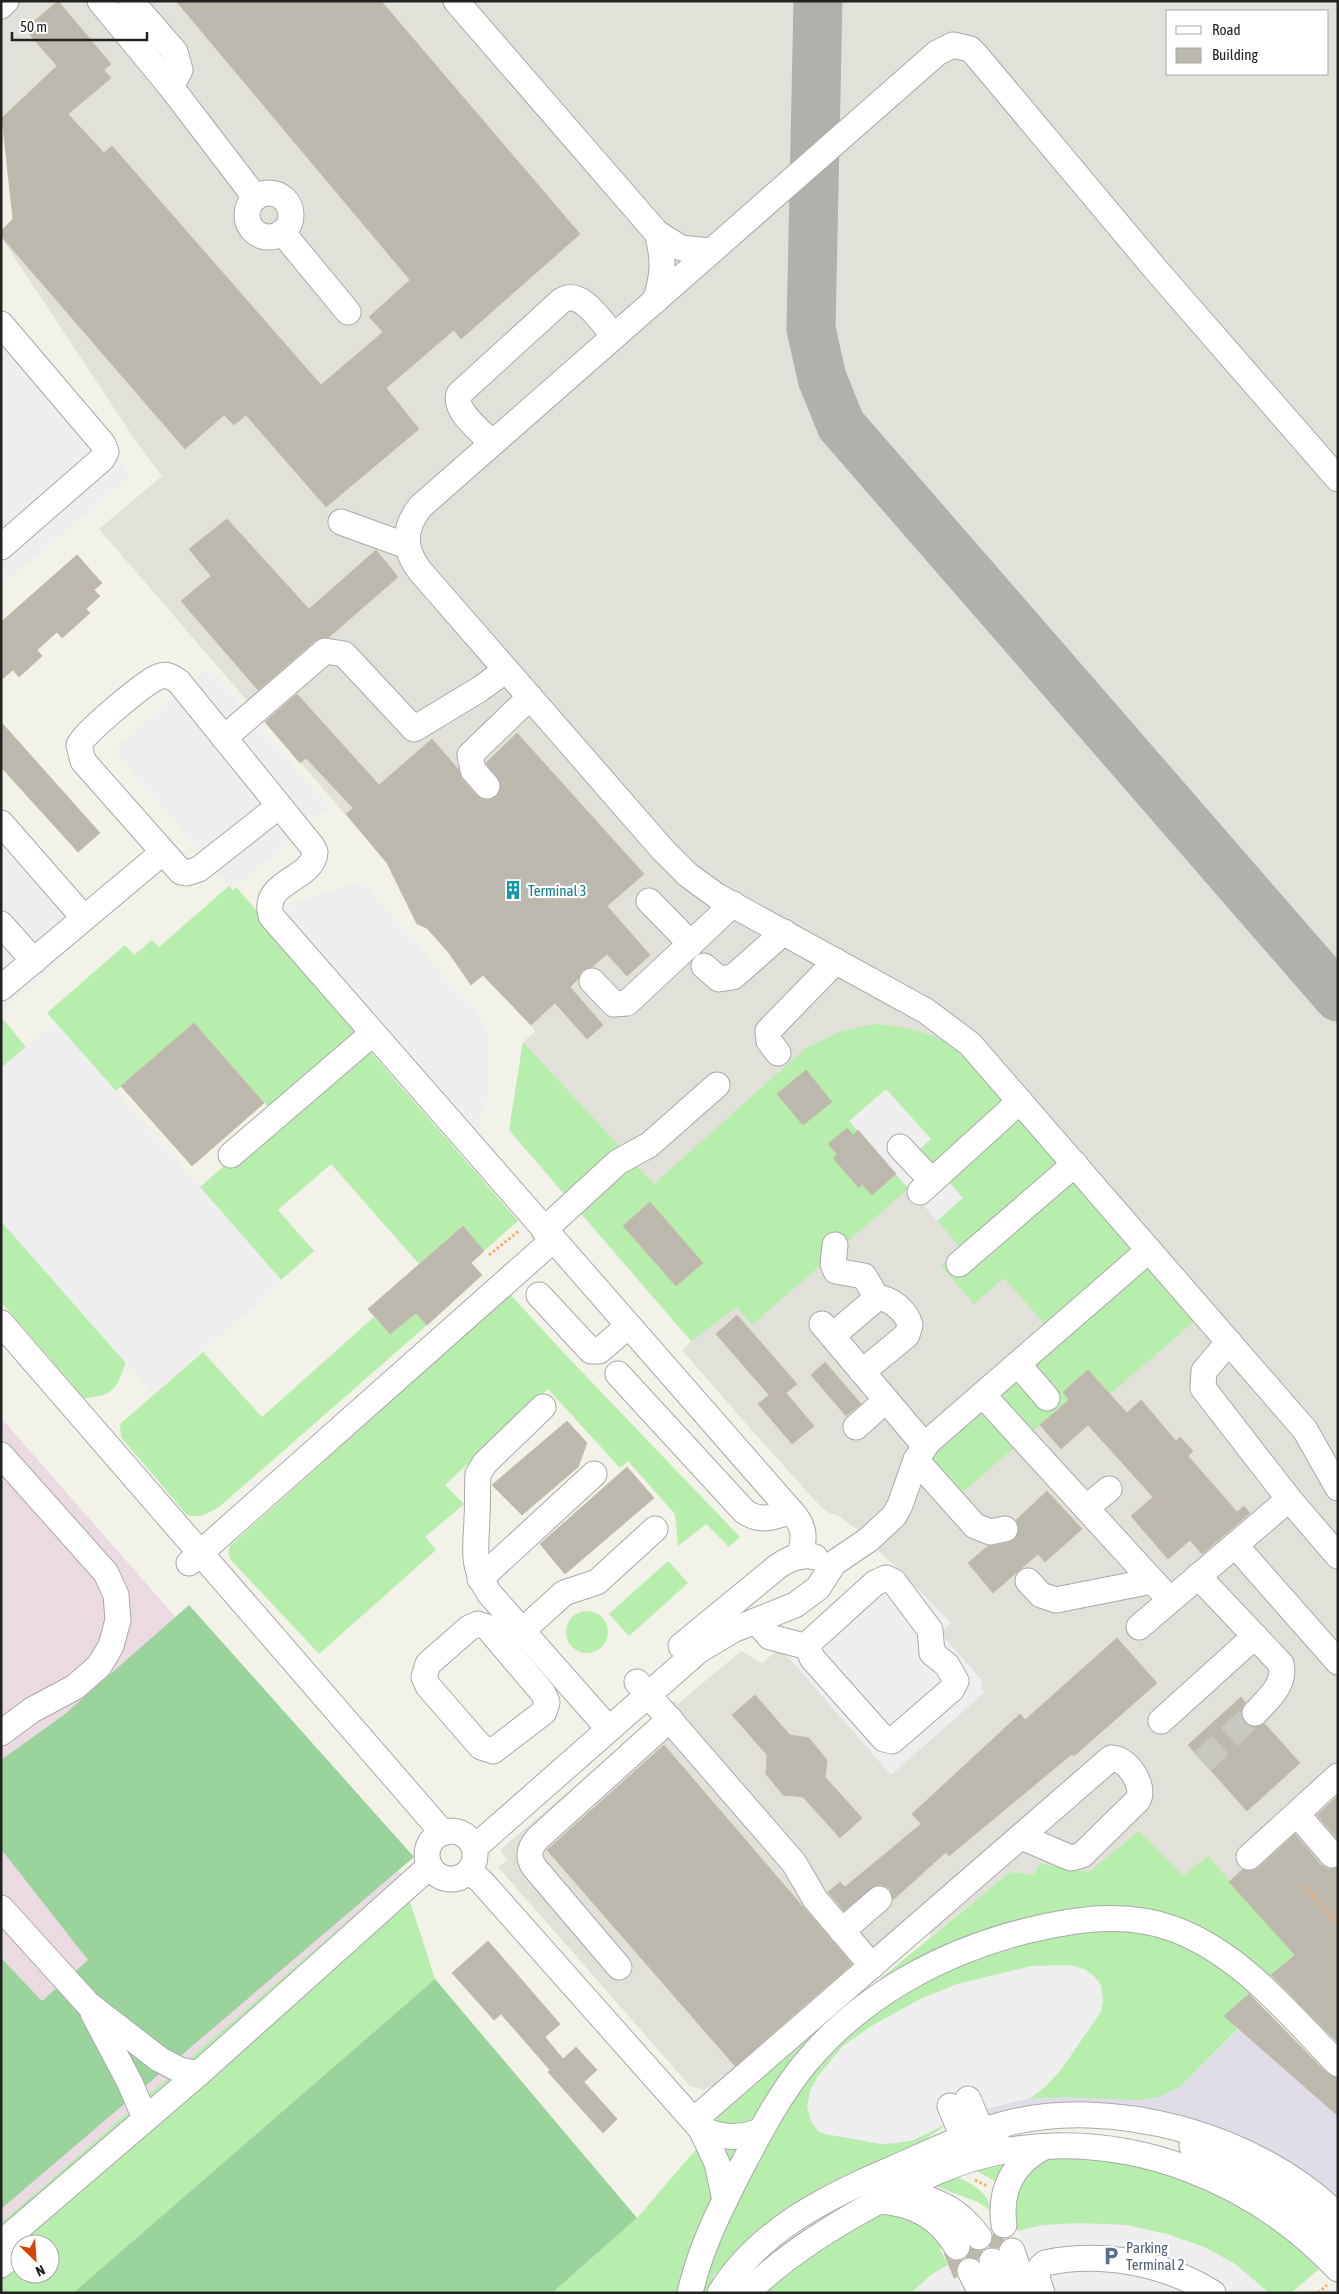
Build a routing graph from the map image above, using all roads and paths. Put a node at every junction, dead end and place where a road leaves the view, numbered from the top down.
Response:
1 (6, 1) edge
2 (100, 1) edge
3 (131, 1) edge
4 (456, 1) edge
5 (1, 6) edge
6 (171, 87) junction
7 (657, 233) junction
8 (709, 251) junction
9 (655, 301) junction
10 (348, 312) dead end
11 (1, 324) edge
12 (614, 336) junction
13 (492, 443) junction
14 (1338, 479) edge
15 (341, 522) dead end
16 (1, 546) edge
17 (406, 546) junction
18 (506, 670) junction
19 (530, 697) junction
20 (224, 738) junction
21 (487, 786) dead end
22 (279, 806) junction
23 (1, 823) edge
24 (162, 853) junction
25 (649, 902) dead end
26 (733, 904) junction
27 (84, 918) junction
28 (1, 924) edge
29 (784, 932) junction
30 (691, 944) junction
31 (34, 961) junction
32 (836, 961) junction
33 (704, 966) dead end
34 (592, 981) dead end
35 (1, 988) edge
36 (372, 1034) junction
37 (778, 1053) dead end
38 (717, 1085) dead end
39 (1020, 1101) junction
40 (900, 1147) dead end
41 (231, 1155) dead end
42 (1075, 1164) junction
43 (544, 1230) junction
44 (835, 1245) dead end
45 (1149, 1250) junction
46 (489, 1254) dead end
47 (959, 1264) dead end
48 (539, 1294) dead end
49 (877, 1298) junction
50 (1, 1323) edge
51 (628, 1326) junction
52 (1229, 1342) junction
53 (1, 1348) edge
54 (1018, 1364) junction
55 (862, 1372) junction
56 (618, 1374) dead end
57 (983, 1395) junction
58 (1047, 1398) dead end
59 (886, 1400) junction
60 (543, 1407) dead end
61 (856, 1427) dead end
62 (1305, 1430) junction
63 (85, 1432) junction
64 (920, 1453) junction
65 (1338, 1454) edge
66 (1, 1455) edge
67 (594, 1474) dead end
68 (1338, 1488) edge
69 (1109, 1489) dead end
70 (1289, 1499) junction
71 (1086, 1508) junction
72 (791, 1511) junction
73 (655, 1529) dead end
74 (1005, 1529) dead end
75 (1235, 1545) junction
76 (799, 1556) junction
77 (1338, 1556) edge
78 (195, 1558) junction
79 (834, 1563) junction
80 (1198, 1576) junction
81 (480, 1579) junction
82 (1028, 1581) dead end
83 (1152, 1581) junction
84 (1170, 1600) junction
85 (765, 1618) junction
86 (1139, 1627) dead end
87 (522, 1631) junction
88 (1255, 1636) junction
89 (808, 1647) junction
90 (1338, 1662) edge
91 (642, 1688) junction
92 (546, 1708) junction
93 (1255, 1713) tunnel mouth
94 (670, 1719) junction
95 (1161, 1721) dead end
96 (598, 1725) junction
97 (1, 1733) edge
98 (1338, 1776) edge
99 (1297, 1814) junction
100 (1022, 1837) junction
101 (456, 1846) junction
102 (1332, 1855) dead end
103 (1250, 1856) dead end
104 (436, 1872) junction
105 (1305, 1887) dead end
106 (879, 1899) dead end
107 (1, 1908) edge
108 (1338, 1925) edge
109 (842, 1931) junction
110 (872, 1966) junction
111 (619, 1967) dead end
112 (88, 2004) junction
113 (1287, 2012) junction
114 (1338, 2040) edge
115 (159, 2059) junction
116 (1338, 2064) edge
117 (198, 2074) junction
118 (130, 2083) junction
119 (959, 2102) dead end
120 (145, 2118) junction
121 (698, 2125) junction
122 (760, 2131) junction
123 (992, 2135) junction
124 (1046, 2146) junction
125 (1233, 2157) junction
126 (889, 2195) junction
127 (725, 2200) junction
128 (1338, 2216) edge
129 (1004, 2224) dead end
130 (38, 2234) edge
131 (1338, 2241) edge
132 (968, 2242) dead end
133 (1, 2243) edge
134 (1338, 2269) edge
135 (690, 2293) edge
136 (720, 2293) edge
137 (746, 2293) edge
138 (1006, 2293) edge
139 (1026, 2293) edge
140 (1042, 2293) edge
141 (1213, 2293) edge

1 - 5 street
2 - 6 street
3 - 6 street
4 - 7 street
6 - 10 street
7 - 8 street
7 - 9 street
8 - 9 street
8 - 14 street
9 - 12 street
11 - 16 street
12 - 13 street
12 - 13 street
13 - 17 street
15 - 17 street
17 - 18 street
18 - 19 street
18 - 20 street
19 - 21 street
19 - 26 street
20 - 22 street
20 - 24 street
22 - 24 street
22 - 36 street
23 - 27 street
24 - 27 street
25 - 30 street
26 - 29 street
26 - 30 street
27 - 31 street
28 - 31 street
29 - 32 street
29 - 33 street
30 - 34 street
31 - 35 street
32 - 37 street
32 - 39 street
36 - 41 street
36 - 43 street
38 - 43 street
39 - 40 street
39 - 42 street
42 - 45 street
42 - 47 street
43 - 46 path
43 - 51 street
43 - 78 street
44 - 49 street
45 - 52 street
45 - 54 street
48 - 51 street
49 - 55 street
49 - 55 street
50 - 63 street
51 - 72 street
52 - 62 street
52 - 70 street
53 - 63 street
54 - 57 street
54 - 58 street
55 - 59 street
56 - 72 street
57 - 64 street
57 - 71 street
59 - 61 street
59 - 64 street
60 - 81 street
62 - 65 street
62 - 68 street
63 - 78 street
64 - 74 street
64 - 79 street
66 - 97 street
67 - 81 street
69 - 71 street
70 - 75 street
70 - 77 street
71 - 83 street
72 - 76 street
73 - 87 street
75 - 80 street
75 - 90 street
76 - 79 street
76 - 91 street
78 - 101 street
79 - 85 street
80 - 84 street
80 - 88 street
81 - 87 street
82 - 83 street
83 - 84 street
84 - 86 street
85 - 89 street
85 - 91 street
87 - 96 street
88 - 93 street
88 - 95 street
89 - 89 street
91 - 94 street
91 - 96 street
92 - 92 street
92 - 96 street
94 - 109 street
94 - 111 street
96 - 101 street
98 - 99 street
99 - 102 street
99 - 103 street
100 - 100 street
100 - 110 street
101 - 104 street
101 - 104 street
101 - 121 street
104 - 117 street
104 - 130 street
105 - 108 path
106 - 109 street
107 - 112 street
109 - 110 street
110 - 121 street
112 - 115 street
112 - 118 street
113 - 114 street
113 - 116 street
113 - 122 street
115 - 117 street
115 - 118 street
117 - 120 street
118 - 120 street
119 - 123 street
120 - 133 street
121 - 122 street
121 - 127 street
122 - 127 street
123 - 124 street
123 - 125 street
123 - 126 street
123 - 136 street
124 - 129 street
124 - 134 street
125 - 128 street
125 - 131 street
126 - 132 street
126 - 137 street
127 - 135 street
138 - 139 street
140 - 141 street

